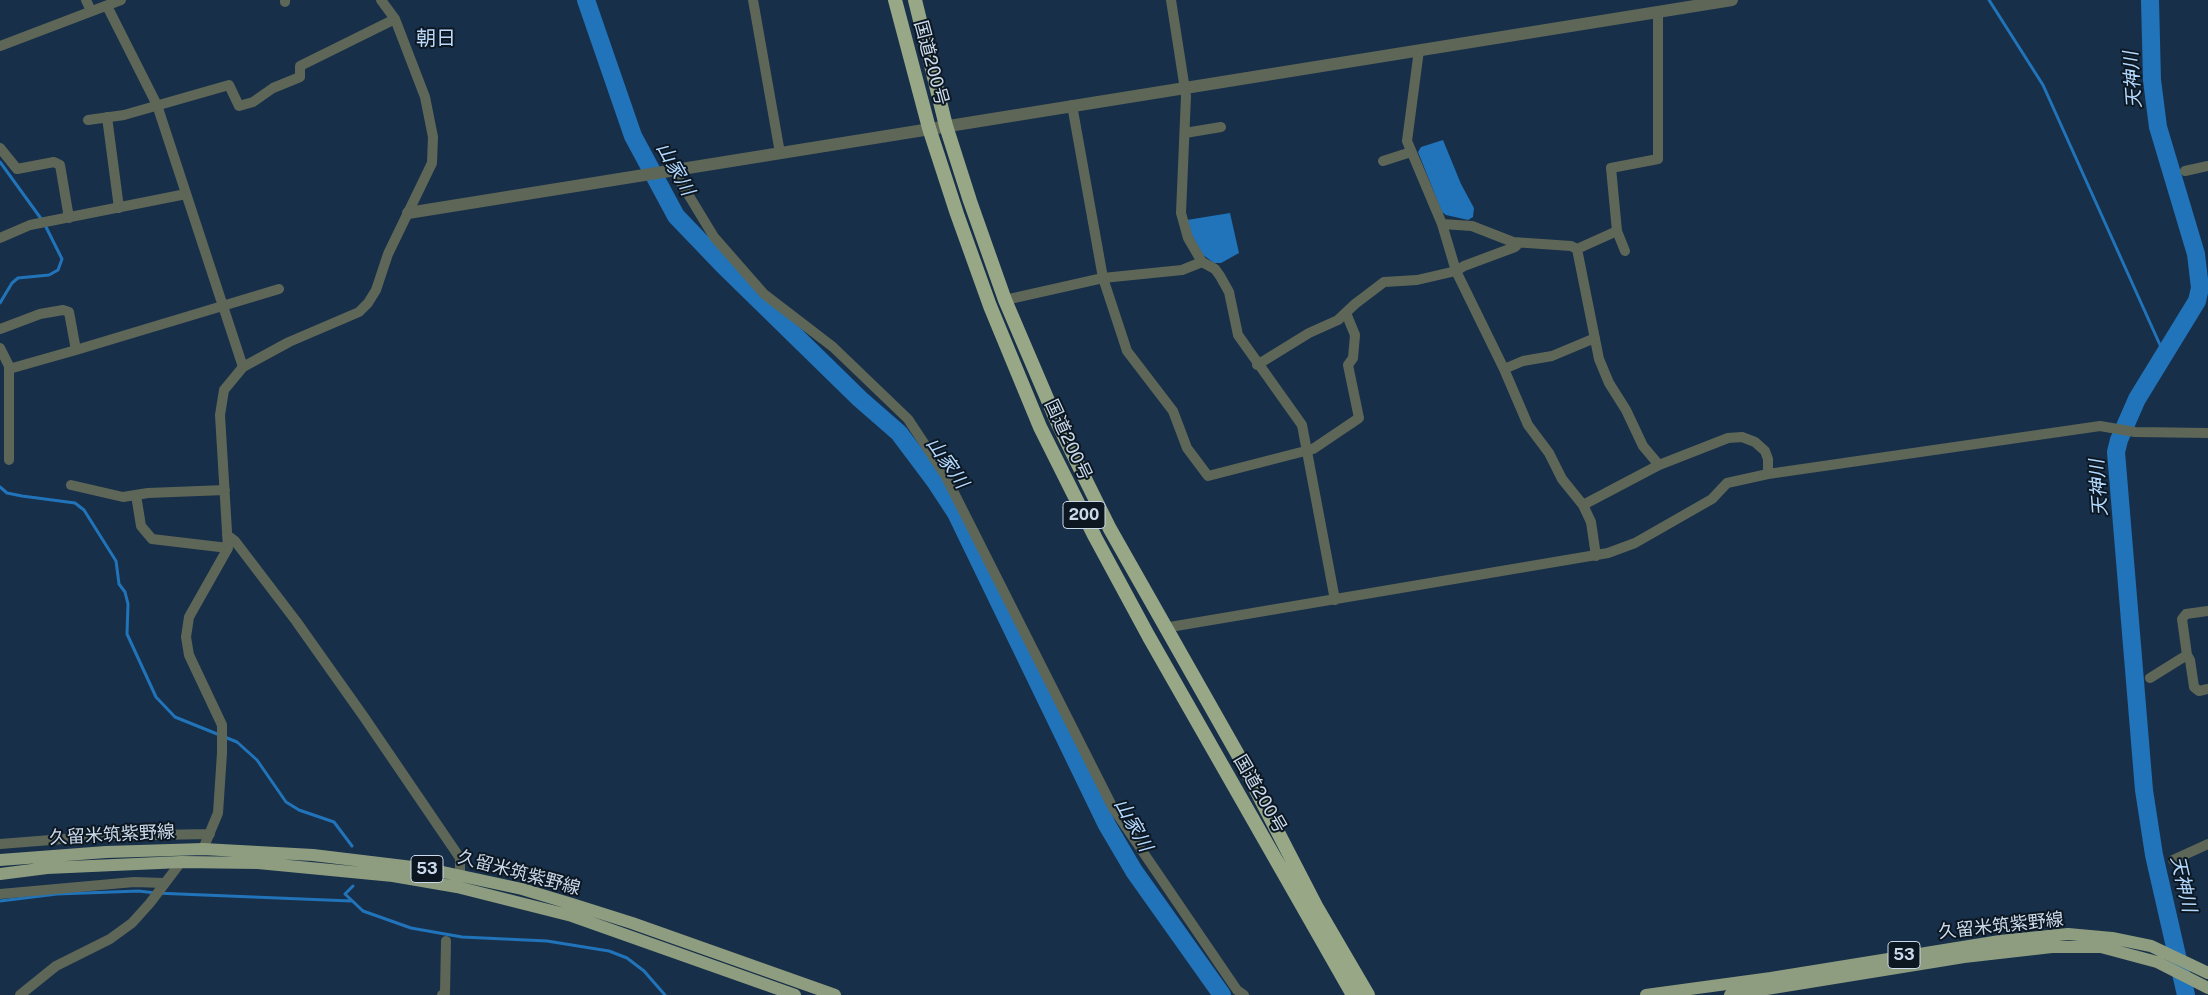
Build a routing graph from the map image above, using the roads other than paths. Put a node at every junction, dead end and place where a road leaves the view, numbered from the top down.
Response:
1 (86, 0) edge
2 (121, 0) edge
3 (381, 0) edge
4 (753, 0) edge
5 (895, 0) edge
6 (915, 0) edge
7 (1171, 0) edge
8 (1732, 0) edge
9 (107, 6) junction
10 (91, 11) junction
11 (1658, 13) junction
12 (395, 19) junction
13 (0, 46) edge
14 (1420, 50) junction
15 (1184, 88) junction
16 (157, 105) junction
17 (1072, 105) junction
18 (107, 117) junction
19 (88, 120) dead end
20 (946, 126) junction
21 (1221, 127) dead end
22 (929, 128) junction
23 (1184, 134) junction
24 (0, 148) edge
25 (1411, 152) junction
26 (780, 153) junction
27 (1383, 161) dead end
28 (2208, 166) edge
29 (674, 171) junction
30 (2185, 171) dead end
31 (186, 194) junction
32 (119, 208) junction
33 (408, 213) junction
34 (69, 218) junction
35 (1442, 224) junction
36 (1617, 231) junction
37 (0, 238) edge
38 (1519, 243) junction
39 (1577, 249) junction
40 (1626, 251) dead end
41 (1202, 262) junction
42 (1456, 272) junction
43 (1103, 278) junction
44 (279, 289) dead end
45 (1005, 300) junction
46 (222, 306) junction
47 (1346, 313) junction
48 (0, 329) edge
49 (1595, 338) junction
50 (0, 348) edge
51 (76, 350) junction
52 (1257, 366) junction
53 (243, 367) junction
54 (9, 369) junction
55 (1504, 369) junction
56 (2208, 433) edge
57 (1308, 450) junction
58 (9, 460) dead end
59 (1660, 465) junction
60 (1768, 474) junction
61 (71, 485) dead end
62 (225, 490) junction
63 (136, 495) junction
64 (1583, 505) junction
65 (227, 535) junction
66 (228, 548) junction
67 (1596, 556) junction
68 (1335, 600) junction
69 (2208, 611) edge
70 (1164, 628) junction
71 (2187, 655) junction
72 (2150, 678) dead end
73 (2208, 689) edge
74 (210, 834) junction
75 (0, 844) edge
76 (2208, 844) edge
77 (203, 849) junction
78 (0, 860) edge
79 (2173, 860) dead end
80 (181, 862) junction
81 (0, 874) edge
82 (460, 874) junction
83 (164, 883) junction
84 (0, 894) edge
85 (446, 941) dead end
86 (2208, 973) edge
87 (2208, 988) edge
88 (20, 995) edge
89 (442, 995) edge
90 (795, 995) edge
91 (835, 995) edge
92 (1244, 995) edge
93 (1353, 995) edge
94 (1368, 995) edge
95 (1646, 995) edge
96 (1730, 995) edge

1 - 10 street
2 - 9 street
3 - 12 street
4 - 26 street
5 - 22 highway, 国道200号 / 200
6 - 20 highway, 国道200号 / 200
7 - 15 street
8 - 11 street
9 - 10 street
9 - 16 street
10 - 13 street
11 - 14 street
11 - 36 street
12 - 16 street
12 - 33 street
14 - 15 street
14 - 25 street
15 - 17 street
15 - 23 street
16 - 18 street
16 - 31 street
17 - 20 street
17 - 43 street
18 - 19 street
18 - 32 street
20 - 22 street
20 - 45 highway, 国道200号 / 200
21 - 23 street
22 - 26 street
22 - 93 highway, 国道200号 / 200
23 - 41 street
24 - 34 street
25 - 27 street
25 - 35 street
26 - 29 street
28 - 30 street
29 - 33 street
29 - 92 street
31 - 32 street
31 - 46 street
32 - 34 street
33 - 53 street
34 - 37 street
35 - 38 street
35 - 42 street
36 - 39 street
36 - 40 street
38 - 39 street
38 - 42 street
39 - 49 street
41 - 43 street
41 - 52 street
42 - 47 street
42 - 55 street
43 - 45 street
43 - 57 street
44 - 46 street
45 - 70 highway, 国道200号 / 200
46 - 51 street
46 - 53 street
47 - 52 street
47 - 57 street
48 - 51 street
49 - 55 street
49 - 59 street
50 - 54 street
51 - 54 street
52 - 57 street
53 - 62 street
54 - 58 street
55 - 64 street
56 - 60 street
57 - 68 street
59 - 60 street
59 - 64 street
60 - 67 street
61 - 63 street
62 - 63 street
62 - 65 street
63 - 66 street
64 - 67 street
65 - 66 street
65 - 82 street
66 - 74 street
67 - 68 street
68 - 70 street
69 - 71 street
70 - 94 highway, 国道200号 / 200
71 - 72 street
71 - 73 street
74 - 75 street
74 - 77 street
76 - 79 street
77 - 78 main road, 久留米筑紫野線 / 53
77 - 82 main road, 久留米筑紫野線 / 53
80 - 81 main road, 久留米筑紫野線 / 53
80 - 83 street
80 - 90 main road, 久留米筑紫野線 / 53
82 - 91 main road, 久留米筑紫野線 / 53
83 - 84 street
83 - 88 street
85 - 89 street
86 - 95 main road, 久留米筑紫野線 / 53
87 - 96 main road, 久留米筑紫野線 / 53

